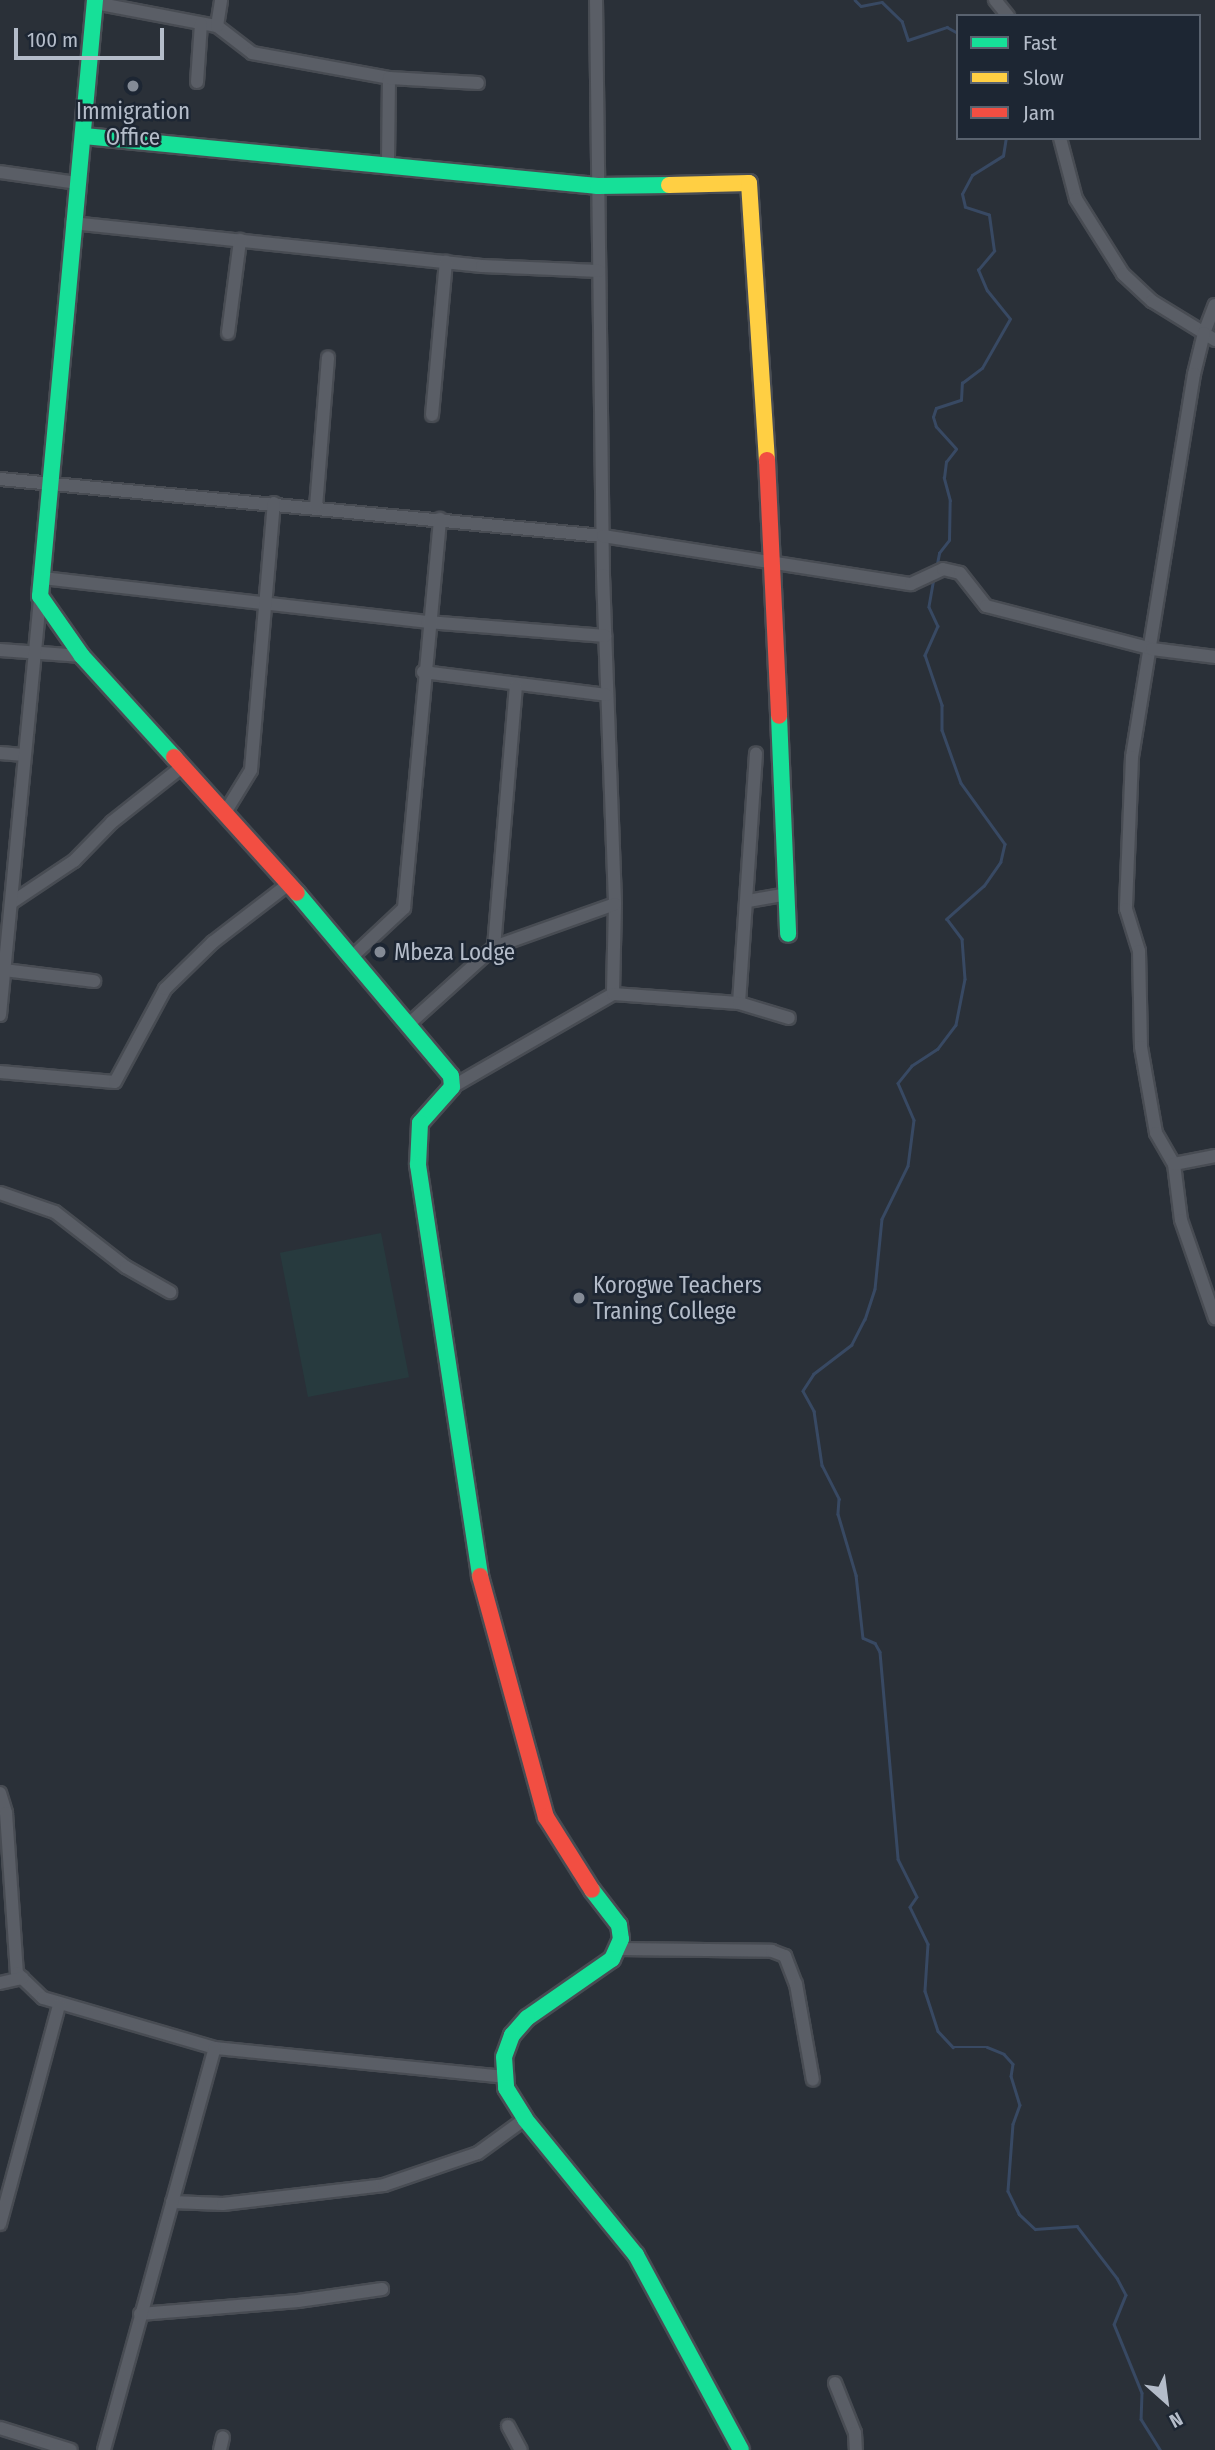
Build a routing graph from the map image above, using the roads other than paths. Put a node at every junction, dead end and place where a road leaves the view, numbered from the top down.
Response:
1 (221, 0) edge
2 (596, 0) edge
3 (995, 0) edge
4 (95, 2) edge
5 (1006, 14) edge
6 (201, 24) junction
7 (216, 26) junction
8 (389, 78) junction
9 (197, 82) dead end
10 (478, 83) dead end
11 (84, 136) junction
12 (1061, 140) edge
13 (388, 164) junction
14 (0, 172) edge
15 (77, 183) junction
16 (598, 186) junction
17 (72, 223) junction
18 (240, 240) junction
19 (446, 262) junction
20 (599, 271) junction
21 (1215, 304) edge
22 (228, 333) dead end
23 (1210, 336) edge
24 (328, 357) dead end
25 (432, 415) dead end
26 (0, 478) edge
27 (50, 484) junction
28 (274, 503) junction
29 (316, 507) junction
30 (440, 519) junction
31 (603, 536) junction
32 (773, 561) junction
33 (42, 578) junction
34 (40, 596) junction
35 (266, 603) junction
36 (428, 622) junction
37 (606, 636) junction
38 (1152, 649) junction
39 (0, 650) edge
40 (35, 653) junction
41 (82, 656) junction
42 (1215, 657) edge
43 (423, 672) junction
44 (516, 686) junction
45 (607, 695) junction
46 (0, 754) edge
47 (756, 754) dead end
48 (24, 755) junction
49 (183, 766) junction
50 (226, 811) junction
51 (290, 883) junction
52 (786, 894) junction
53 (748, 901) junction
54 (11, 903) junction
55 (615, 904) junction
56 (788, 934) dead end
57 (494, 947) junction
58 (354, 955) junction
59 (4, 970) junction
60 (94, 981) dead end
61 (612, 994) junction
62 (739, 1003) junction
63 (0, 1015) edge
64 (789, 1018) dead end
65 (410, 1023) junction
66 (0, 1072) edge
67 (452, 1087) junction
68 (1215, 1156) edge
69 (1174, 1164) junction
70 (0, 1193) edge
71 (170, 1292) dead end
72 (1215, 1318) edge
73 (0, 1793) edge
74 (619, 1949) junction
75 (22, 1978) junction
76 (0, 1983) edge
77 (58, 2005) junction
78 (215, 2048) junction
79 (504, 2077) junction
80 (813, 2080) dead end
81 (525, 2119) junction
82 (172, 2202) junction
83 (0, 2224) edge
84 (382, 2289) dead end
85 (140, 2314) junction
86 (835, 2383) dead end
87 (508, 2426) dead end
88 (0, 2428) edge
89 (223, 2437) dead end
90 (71, 2450) edge
91 (104, 2450) edge
92 (220, 2450) edge
93 (521, 2450) edge
94 (741, 2450) edge
95 (856, 2450) edge

1 - 7 street
2 - 16 street
3 - 5 street
4 - 6 street
4 - 11 street
6 - 7 street
6 - 9 street
7 - 8 street
8 - 10 street
8 - 13 street
11 - 13 street
11 - 15 street
12 - 23 street
13 - 16 street
14 - 15 street
15 - 17 street
16 - 20 street
16 - 32 street
17 - 18 street
17 - 27 street
18 - 19 street
18 - 22 street
19 - 20 street
19 - 25 street
20 - 31 street
21 - 23 street
23 - 38 street
24 - 29 street
26 - 27 street
27 - 28 street
27 - 33 street
28 - 29 street
28 - 35 street
29 - 30 street
30 - 31 street
30 - 36 street
31 - 32 street
31 - 37 street
32 - 38 street
32 - 52 street
33 - 34 street
33 - 35 street
34 - 40 street
34 - 41 street
35 - 36 street
35 - 50 street
36 - 37 street
36 - 43 street
37 - 45 street
38 - 42 street
38 - 69 street
39 - 40 street
40 - 41 street
40 - 48 street
41 - 49 street
43 - 44 street
43 - 58 street
44 - 45 street
44 - 57 street
45 - 55 street
46 - 48 street
47 - 53 street
48 - 54 street
49 - 50 street
49 - 54 street
50 - 51 street
51 - 58 street
51 - 66 street
52 - 53 street
52 - 56 street
53 - 62 street
54 - 59 street
55 - 57 street
55 - 61 street
57 - 65 street
58 - 65 street
59 - 60 street
59 - 63 street
61 - 62 street
61 - 67 street
62 - 64 street
65 - 67 street
67 - 74 street
68 - 69 street
69 - 72 street
70 - 71 street
73 - 75 street
74 - 79 street
74 - 80 street
75 - 76 street
75 - 77 street
77 - 78 street
77 - 83 street
78 - 79 street
78 - 82 street
79 - 81 street
81 - 82 street
81 - 94 street
82 - 85 street
84 - 85 street
85 - 91 street
86 - 95 street
87 - 93 street
88 - 90 street
89 - 92 street

